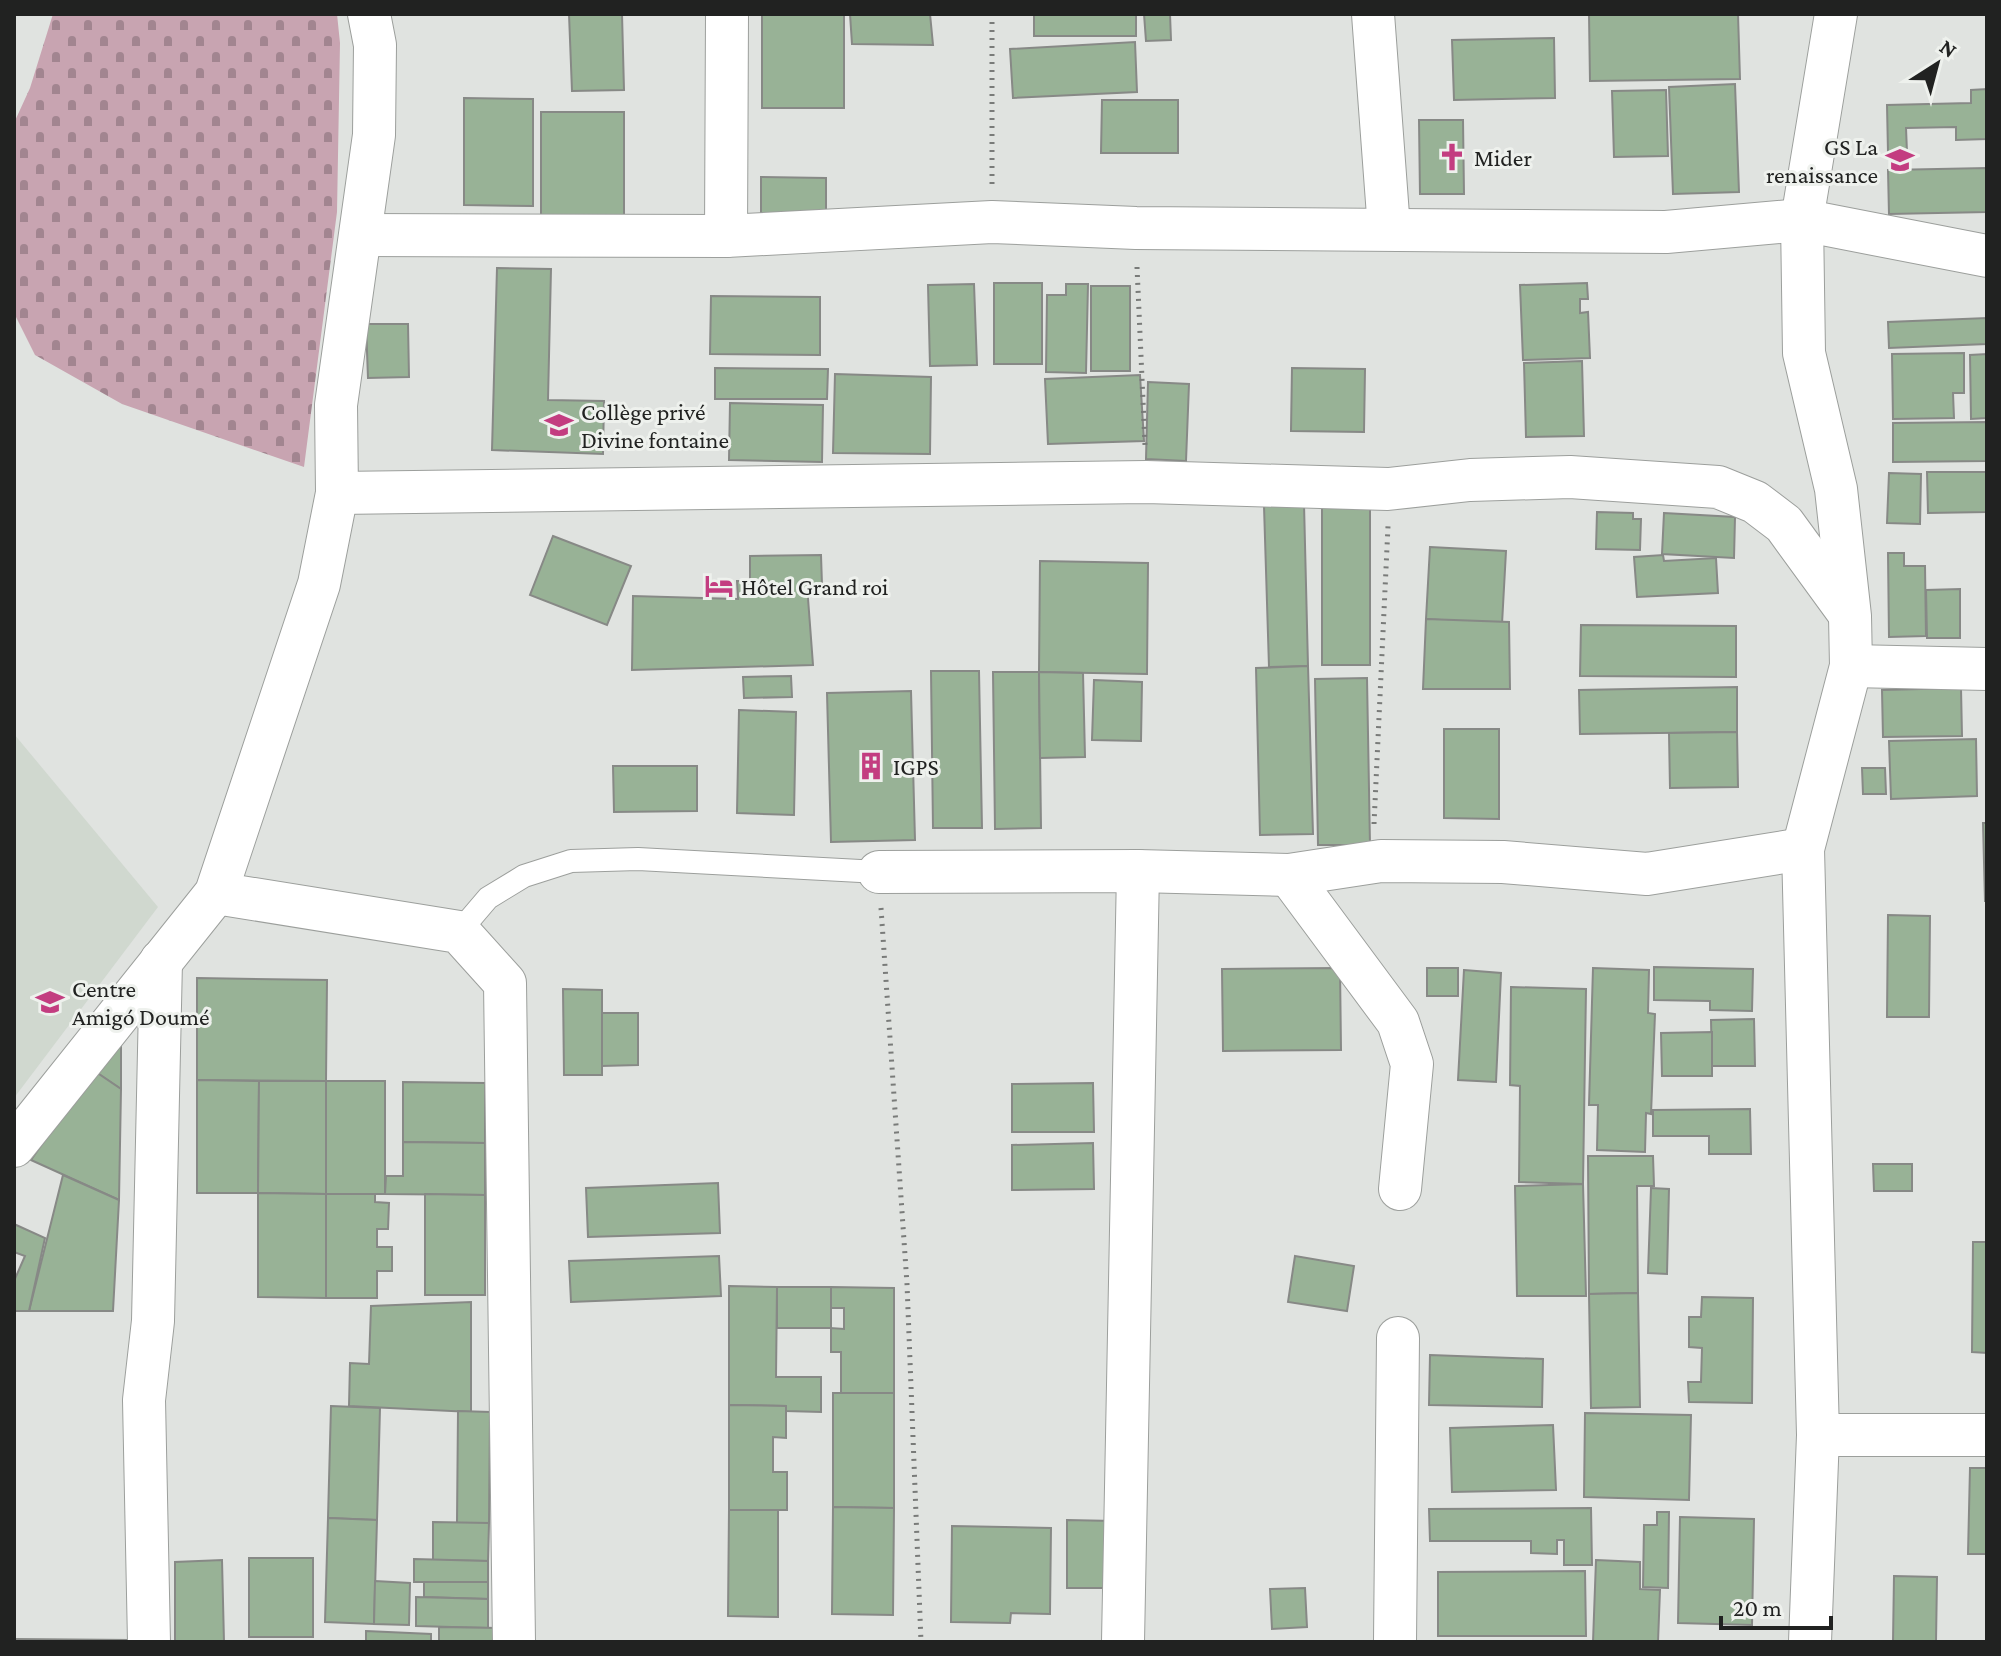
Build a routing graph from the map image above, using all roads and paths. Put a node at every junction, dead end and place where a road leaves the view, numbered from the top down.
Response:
1 (369, 14) edge
2 (727, 14) edge
3 (992, 14) edge
4 (1373, 14) edge
5 (1836, 14) edge
6 (1802, 220) junction
7 (992, 222) junction
8 (1136, 228) junction
9 (1389, 229) junction
10 (361, 235) junction
11 (726, 236) junction
12 (1987, 256) edge
13 (1146, 482) junction
14 (1388, 489) junction
15 (337, 493) junction
16 (1850, 616) junction
17 (1851, 666) junction
18 (1987, 669) edge
19 (1803, 849) junction
20 (1381, 861) junction
21 (1138, 871) junction
22 (879, 872) junction
23 (1289, 875) junction
24 (216, 893) junction
25 (459, 932) junction
26 (161, 961) junction
27 (14, 1146) edge
28 (1400, 1189) dead end
29 (1398, 1338) dead end
30 (1818, 1435) junction
31 (1987, 1435) edge
32 (149, 1642) edge
33 (514, 1642) edge
34 (921, 1642) edge
35 (1123, 1642) edge
36 (1395, 1642) edge
37 (1810, 1642) edge

1 - 10 street
2 - 11 street
3 - 7 path
4 - 9 street
5 - 6 street
6 - 9 street
6 - 12 street
6 - 16 street
7 - 8 street
7 - 11 street
8 - 9 street
8 - 13 path
10 - 11 street
10 - 15 street
13 - 14 street
13 - 15 street
14 - 16 street
14 - 20 path
15 - 24 street
16 - 17 street
17 - 18 street
17 - 19 street
19 - 20 street
19 - 30 street
20 - 23 street
21 - 22 street
21 - 23 street
21 - 35 street
22 - 25 lane
22 - 34 path
23 - 28 street
24 - 25 street
24 - 26 street
25 - 33 street
26 - 27 street
26 - 32 street
29 - 36 street
30 - 31 street
30 - 37 street

